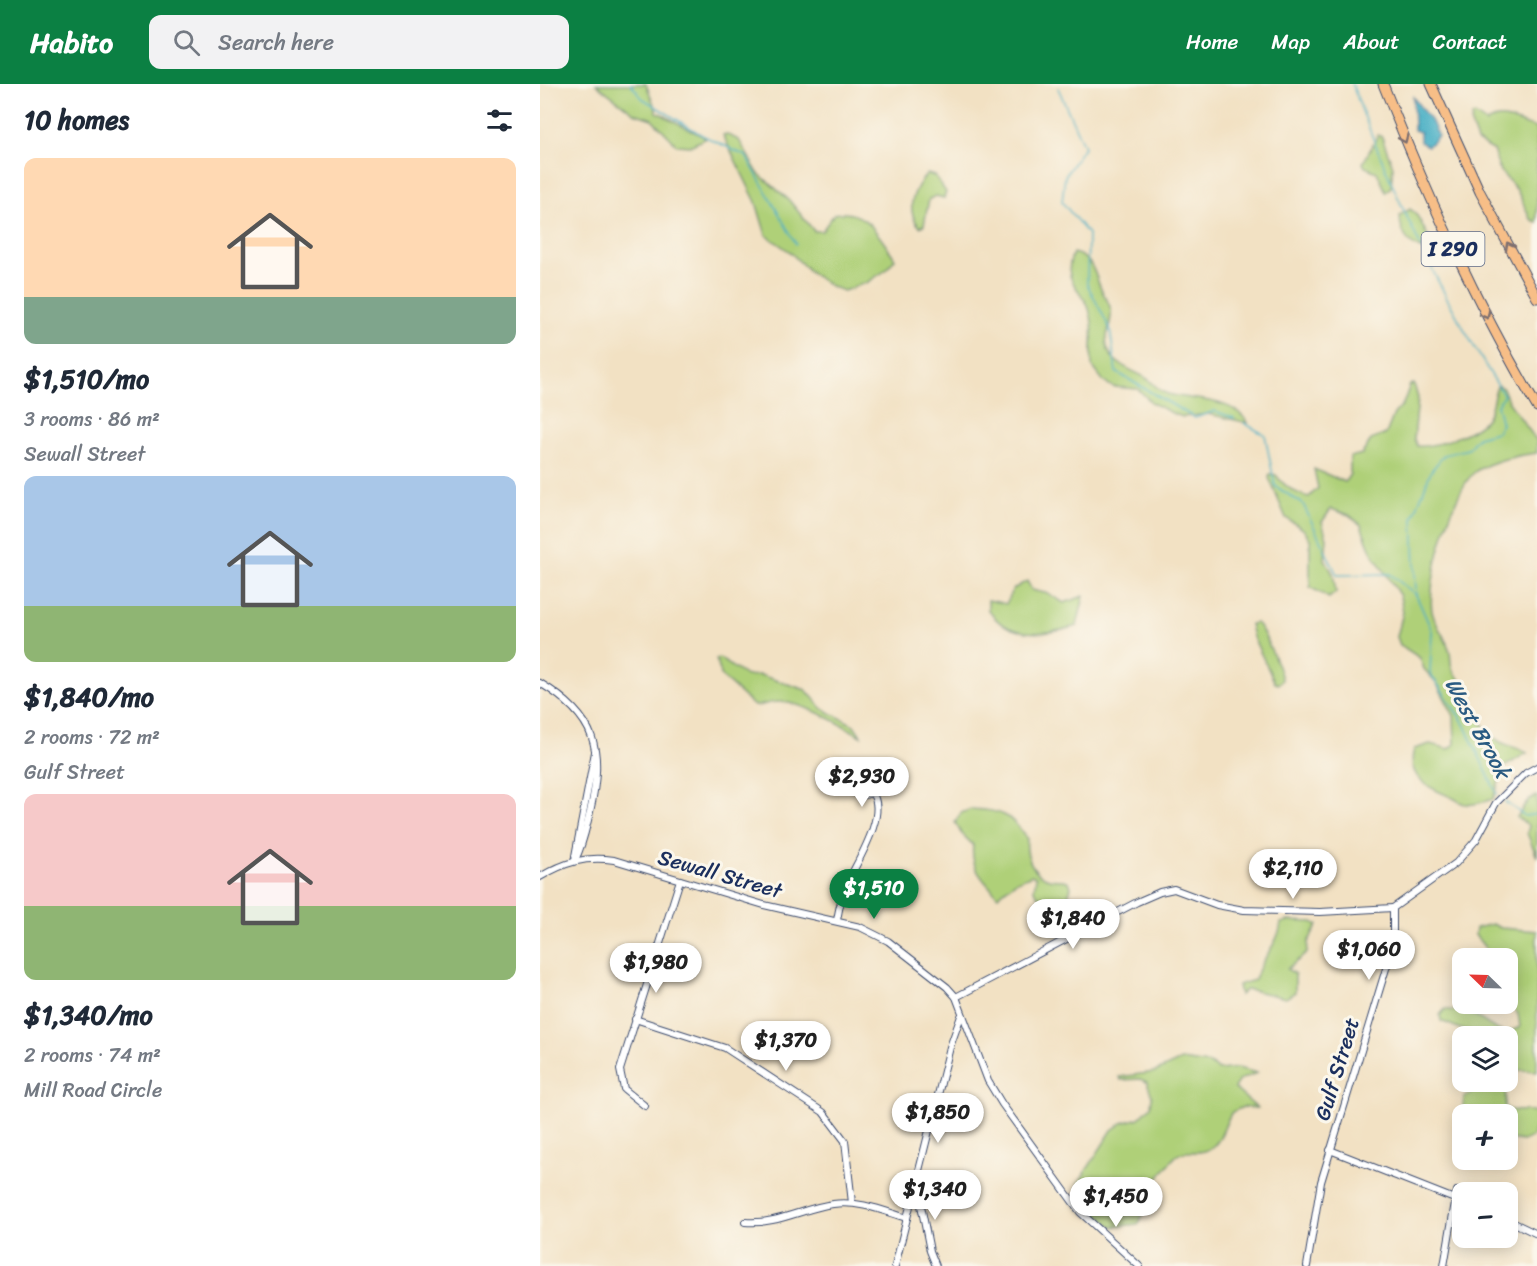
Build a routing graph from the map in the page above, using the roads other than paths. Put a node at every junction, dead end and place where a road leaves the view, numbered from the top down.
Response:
1 (1383, 84) edge
2 (1431, 84) edge
3 (1537, 298) edge
4 (1537, 407) edge
5 (540, 683) edge
6 (1537, 767) edge
7 (872, 793) junction
8 (575, 860) junction
9 (540, 877) edge
10 (680, 880) junction
11 (1393, 908) junction
12 (837, 920) junction
13 (956, 997) junction
14 (961, 1016) junction
15 (635, 1019) junction
16 (645, 1106) dead end
17 (1330, 1150) junction
18 (916, 1180) junction
19 (1452, 1197) edge
20 (852, 1203) junction
21 (907, 1218) junction
22 (745, 1222) dead end
23 (1518, 1225) edge
24 (1452, 1231) edge
25 (1537, 1234) edge
26 (895, 1266) edge
27 (936, 1266) edge
28 (1139, 1266) edge
29 (1307, 1266) edge
30 (1444, 1266) edge

1 -> 4 highway, I 290
3 -> 2 highway, I 290
5 - 8 street
6 - 11 street
7 - 7 street
7 - 12 street
8 - 9 street, Sewall Street
8 - 10 street, Sewall Street
10 - 12 street, Sewall Street
10 - 15 street
11 - 13 street
11 - 17 street, Gulf Street
12 - 13 street, Sewall Street
13 - 14 street
14 - 18 street
14 - 28 street
15 - 16 street
15 - 20 street
17 - 19 street
17 - 29 street, Gulf Street
18 - 21 street
18 - 27 street
20 - 21 street
20 - 22 street
21 - 26 street
23 - 25 street
24 - 30 street

